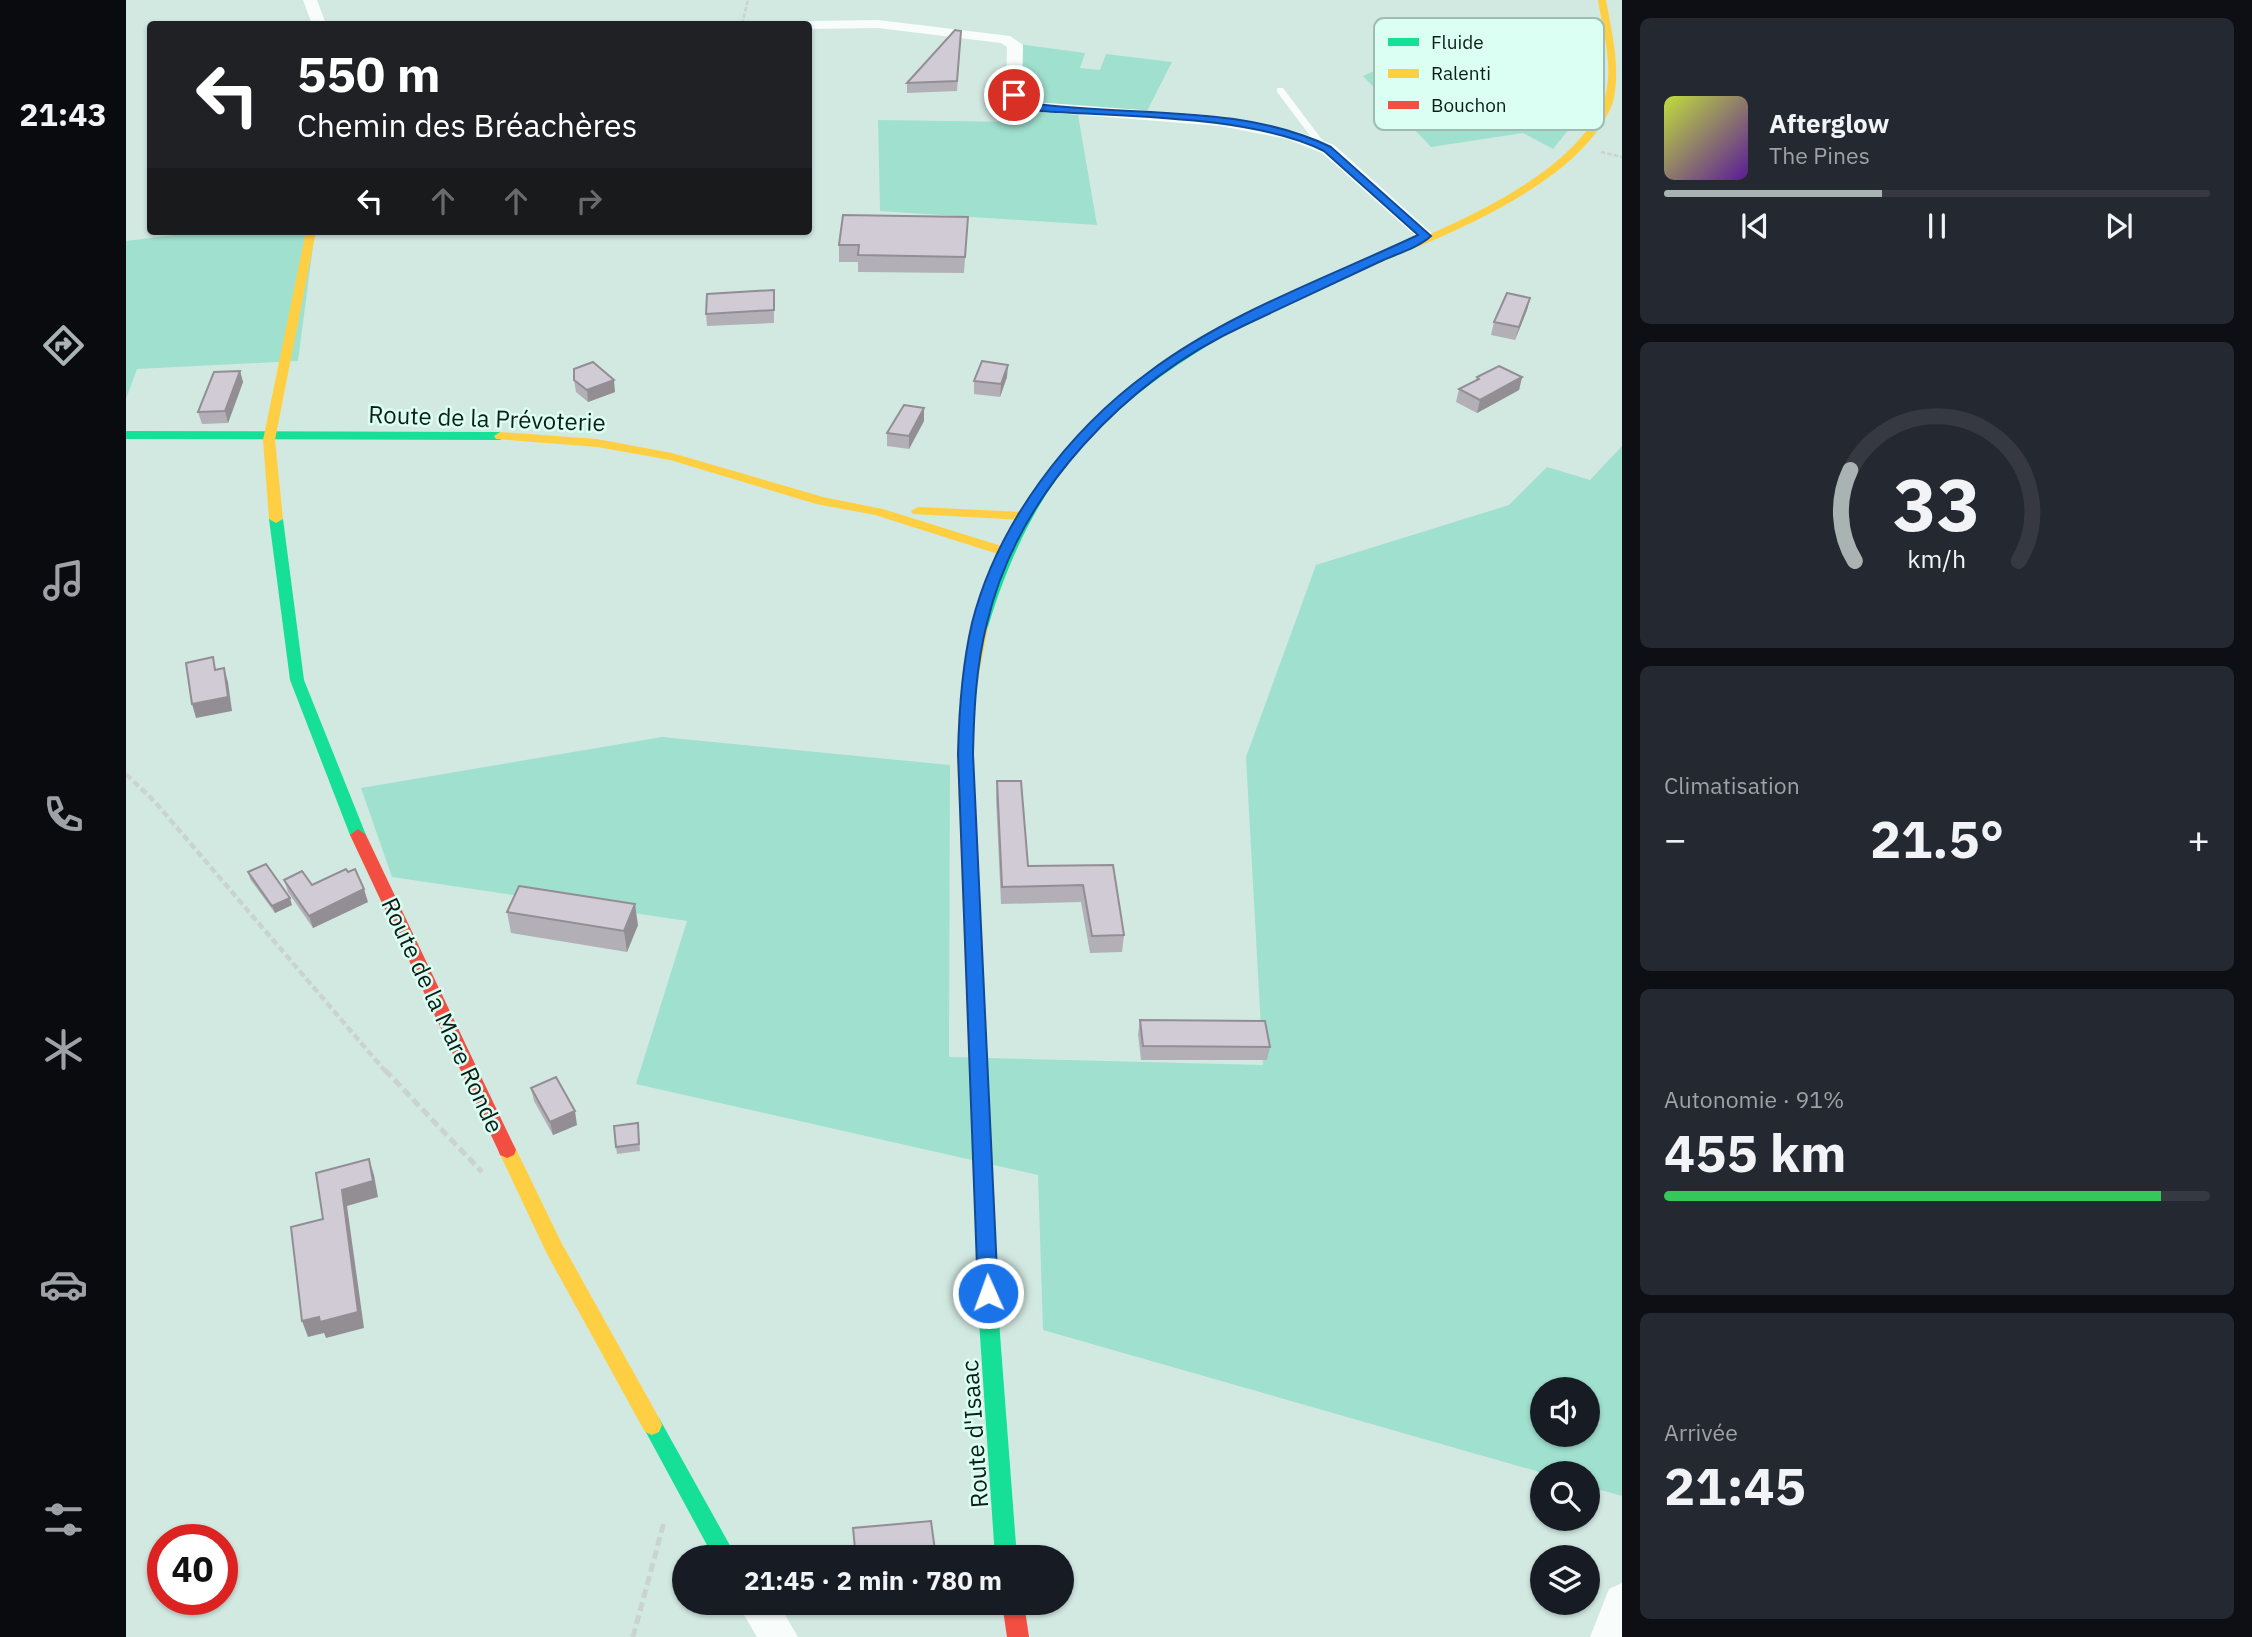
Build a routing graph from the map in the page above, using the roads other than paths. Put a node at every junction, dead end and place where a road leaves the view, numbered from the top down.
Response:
1 (310, 0) edge
2 (1602, 0) edge
3 (318, 21) edge
4 (812, 25) edge
5 (1280, 90) dead end
6 (1604, 114) edge
7 (1593, 130) edge
8 (1323, 147) junction
9 (310, 235) edge
10 (1426, 236) junction
11 (126, 435) edge
12 (270, 435) junction
13 (878, 513) junction
14 (1024, 516) junction
15 (1006, 552) junction
16 (719, 1545) edge
17 (1005, 1545) edge
18 (1622, 1602) edge
19 (764, 1615) edge
20 (1015, 1615) edge
21 (779, 1637) edge
22 (1018, 1637) edge
23 (1609, 1637) edge

1 - 3 street
2 - 6 street, Route d'Isaac
4 - 8 street
5 - 8 lane
7 - 10 street, Route d'Isaac
8 - 10 street
9 - 12 street, Route de la Mare Ronde
10 - 14 street, Route d'Isaac
11 - 12 street, Route de la Prévoterie
12 - 13 street, Route de la Prévoterie
12 - 16 street, Route de la Mare Ronde
13 - 14 street, Route de la Prévoterie
13 - 15 street, Route de la Prévoterie
14 - 15 street, Route d'Isaac
15 - 17 street, Route d'Isaac
18 - 23 street
19 - 21 street
20 - 22 street

